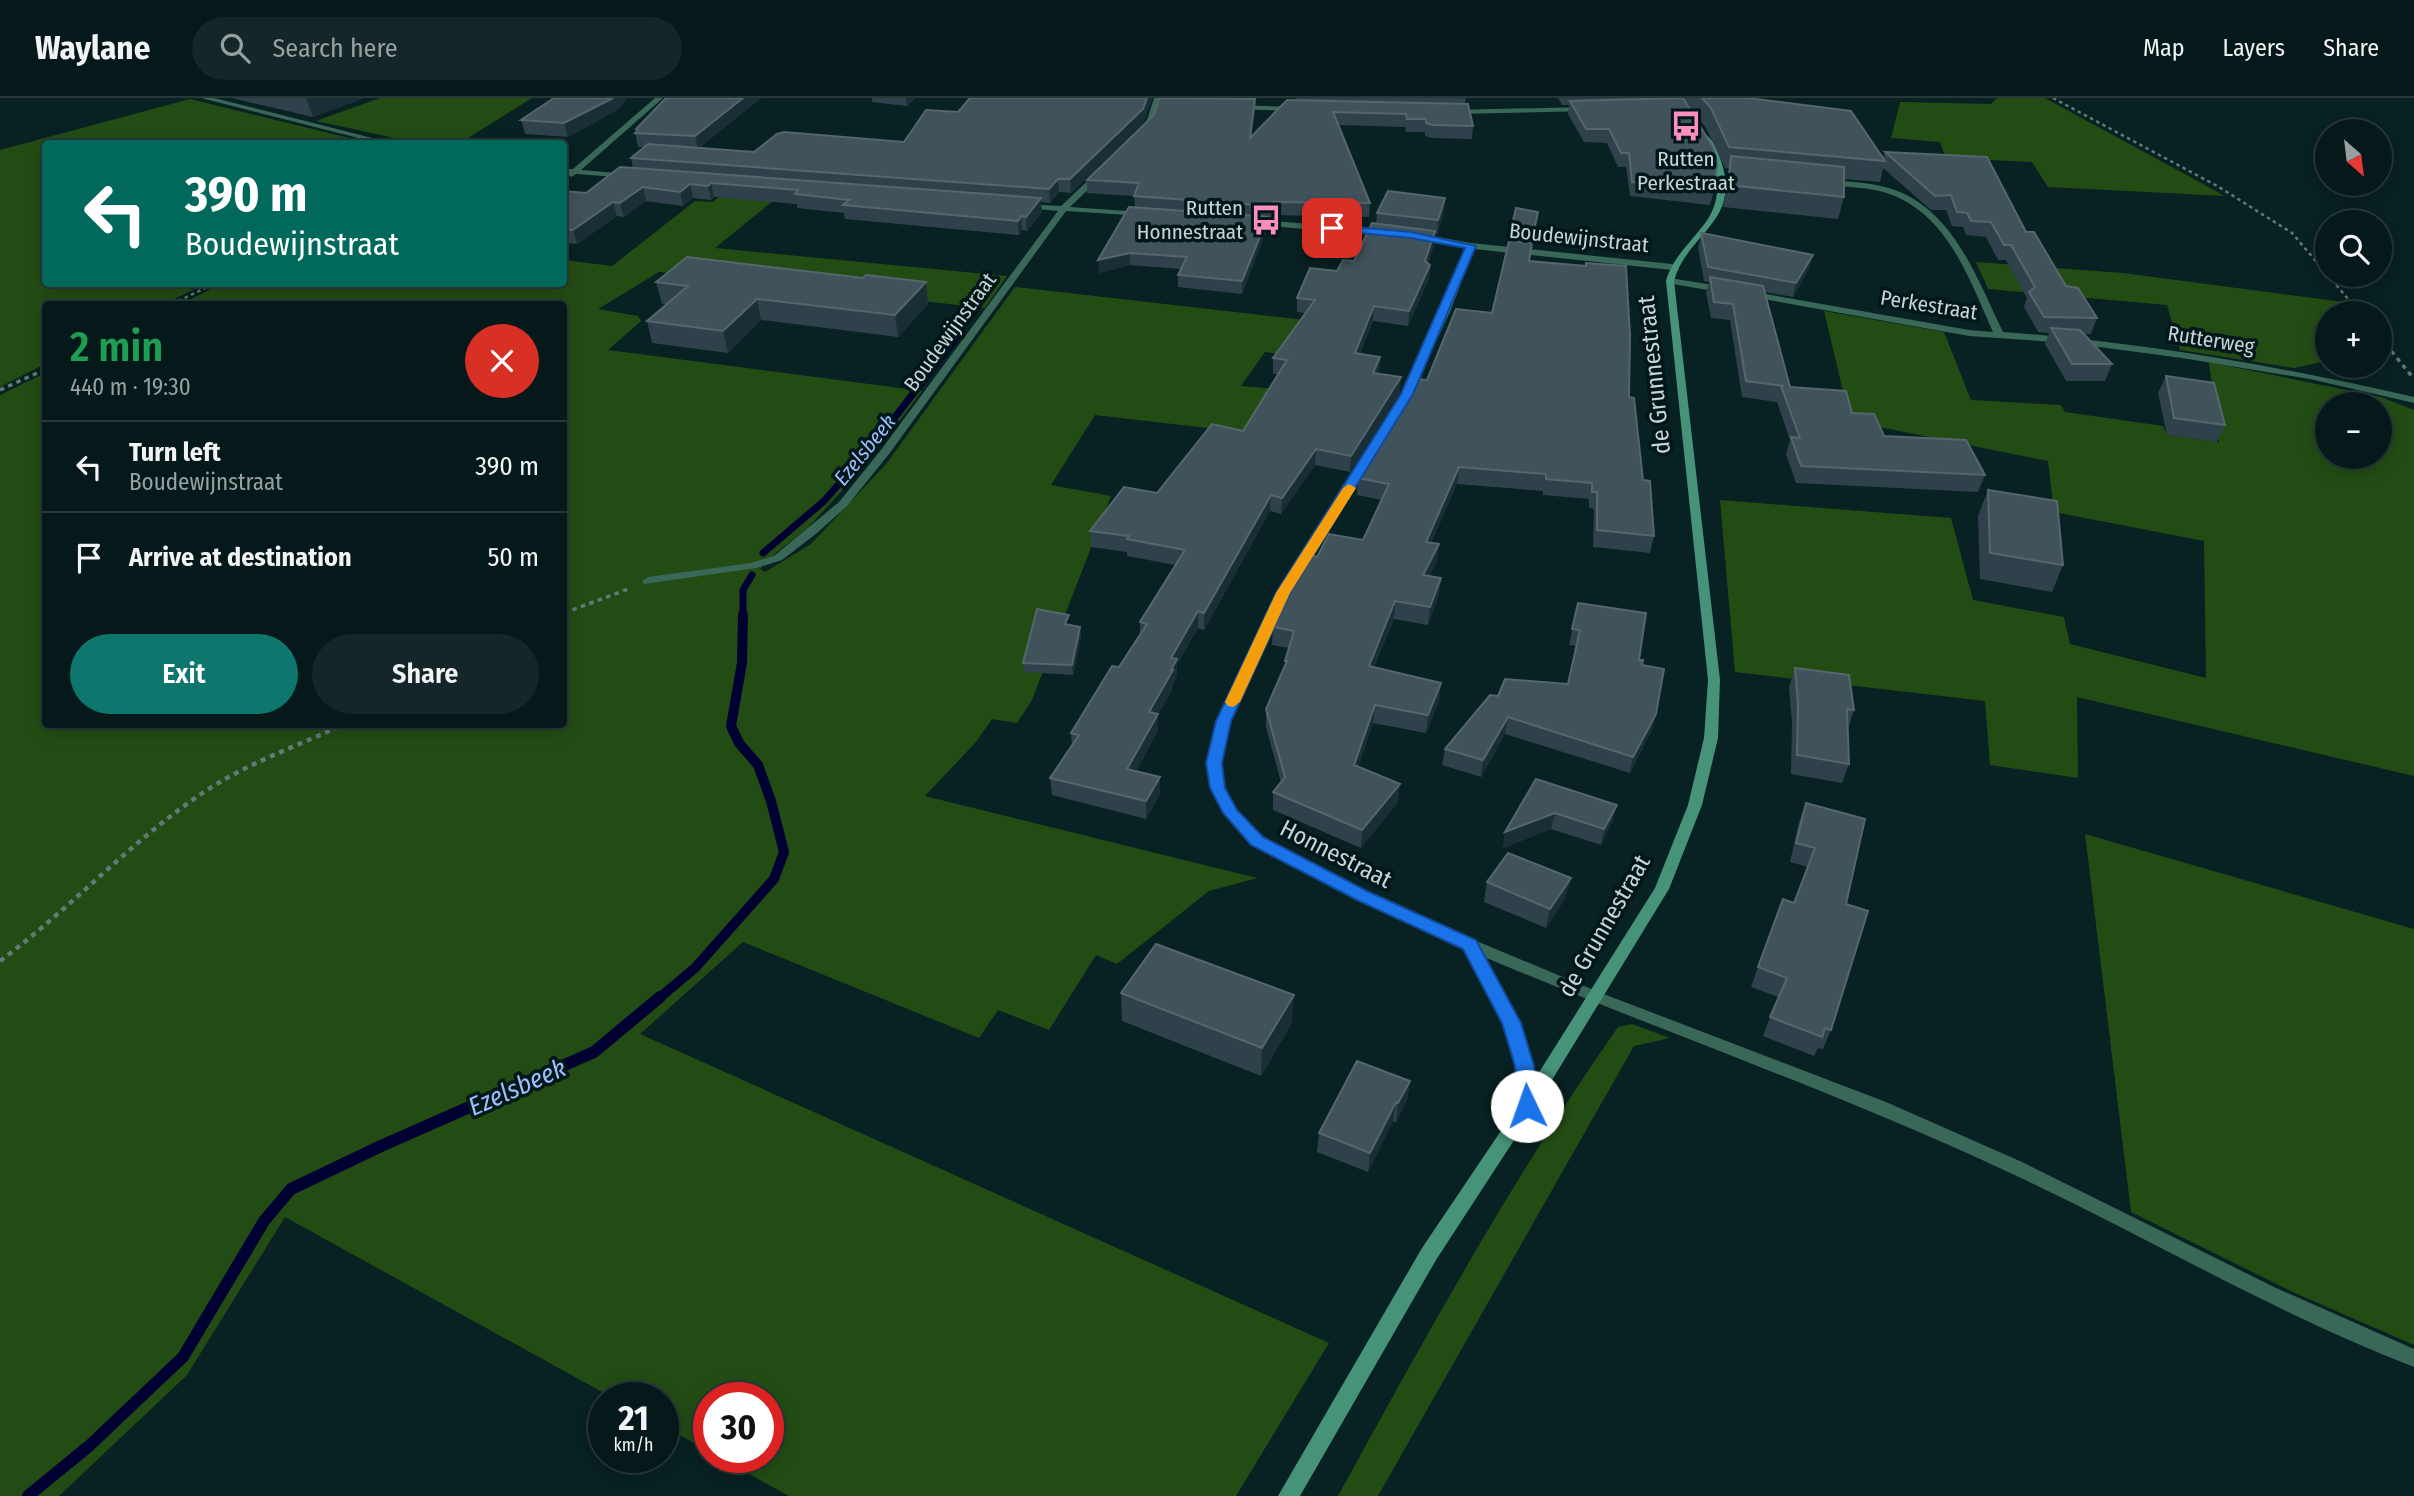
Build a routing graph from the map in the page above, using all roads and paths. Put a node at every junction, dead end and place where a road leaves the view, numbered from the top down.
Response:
1 (205, 98) edge
2 (659, 98) edge
3 (2053, 98) edge
4 (1157, 102) edge
5 (1170, 106) edge
6 (1225, 107) edge
7 (1307, 109) edge
8 (1591, 109) edge
9 (1444, 112) edge
10 (1698, 126) edge
11 (1136, 138) edge
12 (377, 140) edge
13 (1111, 163) edge
14 (567, 171) edge
15 (575, 172) junction
16 (1721, 172) junction
17 (1735, 173) edge
18 (567, 177) edge
19 (645, 177) edge
20 (1816, 181) edge
21 (1021, 206) edge
22 (1063, 209) junction
23 (1158, 215) edge
24 (1240, 221) edge
25 (1398, 234) edge
26 (1411, 235) edge
27 (1471, 246) junction
28 (1672, 267) junction
29 (1670, 281) junction
30 (208, 287) edge
31 (178, 301) edge
32 (2350, 301) edge
33 (1999, 335) junction
34 (2392, 352) edge
35 (42, 371) edge
36 (2414, 379) edge
37 (0, 390) edge
38 (2414, 400) edge
39 (1395, 415) edge
40 (1383, 435) edge
41 (648, 581) joint
42 (567, 612) edge
43 (336, 728) edge
44 (1469, 944) junction
45 (0, 961) edge
46 (1595, 997) junction
47 (1527, 1106) junction
48 (2414, 1358) edge
49 (1288, 1496) edge

1 - 12 street
2 - 15 street
3 - 32 path
4 - 5 street
4 - 11 street
6 - 7 street
8 - 9 street
10 - 16 street
13 - 22 street, Boudewijnstraat
14 - 15 street
15 - 18 street
15 - 19 street
16 - 17 street
16 - 28 street
20 - 33 street, Perkestraat
21 - 22 street
22 - 23 street
22 - 41 street, Boudewijnstraat
24 - 25 street
26 - 27 street, Boudewijnstraat
27 - 28 street, Boudewijnstraat
27 - 39 street
28 - 29 street, de Grunnestraat
29 - 33 street, Perkestraat
29 - 46 street, de Grunnestraat
30 - 31 path
33 - 38 street, Rutterweg
34 - 36 path
35 - 37 path
40 - 44 street, Honnestraat
41 - 42 path
43 - 45 path
44 - 46 street, Honnestraat
44 - 47 street
46 - 47 street, de Grunnestraat
46 - 48 street, Honnestraat
47 - 49 street, de Grunnestraat

